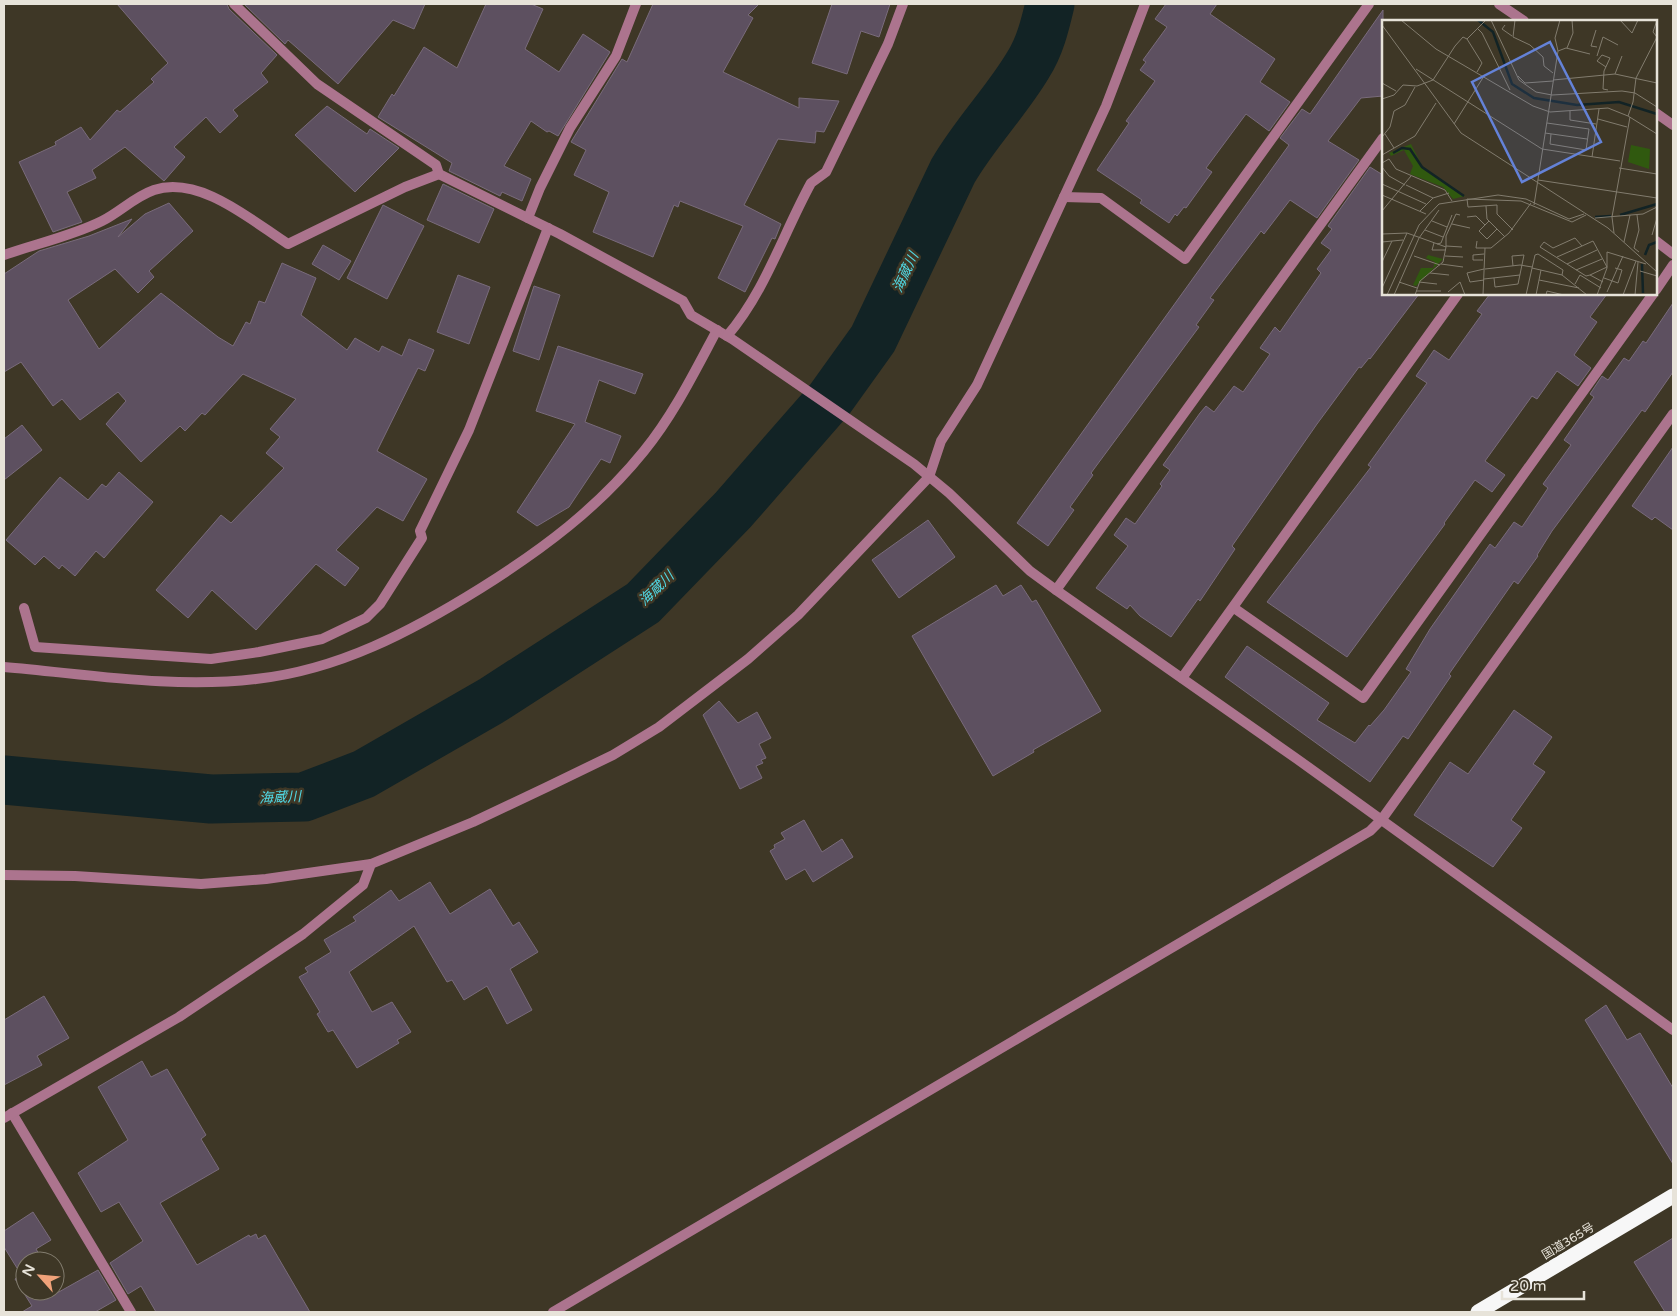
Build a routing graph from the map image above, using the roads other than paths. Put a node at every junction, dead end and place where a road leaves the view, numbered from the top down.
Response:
1 (234, 4) edge
2 (636, 4) edge
3 (903, 4) edge
4 (1145, 4) edge
5 (1369, 4) edge
6 (1499, 4) edge
7 (1523, 20) edge
8 (1657, 114) edge
9 (1673, 125) edge
10 (1382, 139) edge
11 (439, 174) junction
12 (1064, 198) junction
13 (528, 218) junction
14 (548, 228) junction
15 (1657, 242) edge
16 (1673, 254) edge
17 (4, 255) edge
18 (1673, 266) edge
19 (1657, 289) edge
20 (1457, 295) edge
21 (1652, 295) edge
22 (717, 330) junction
23 (729, 337) junction
24 (1673, 414) edge
25 (929, 477) junction
26 (1056, 590) junction
27 (24, 608) dead end
28 (1234, 608) junction
29 (4, 667) edge
30 (1182, 678) junction
31 (1382, 819) junction
32 (371, 864) junction
33 (4, 875) edge
34 (1673, 1030) edge
35 (8, 1115) edge
36 (1673, 1196) edge
37 (131, 1312) edge
38 (553, 1312) edge
39 (1478, 1312) edge

1 - 11 street
2 - 13 street
3 - 23 street
4 - 12 street
5 - 12 street
6 - 7 street
8 - 9 street
10 - 26 street
11 - 13 street
11 - 17 street
12 - 25 street
13 - 14 street
14 - 22 street
14 - 27 street
15 - 16 street
18 - 19 street
20 - 28 street
21 - 28 street
22 - 23 street
22 - 29 street
23 - 25 street
24 - 31 street
25 - 26 street
25 - 32 street
26 - 30 street
28 - 30 street
30 - 31 street
31 - 34 street
31 - 38 street
32 - 33 street
32 - 35 street
35 - 37 street
36 - 39 highway, 国道365号

